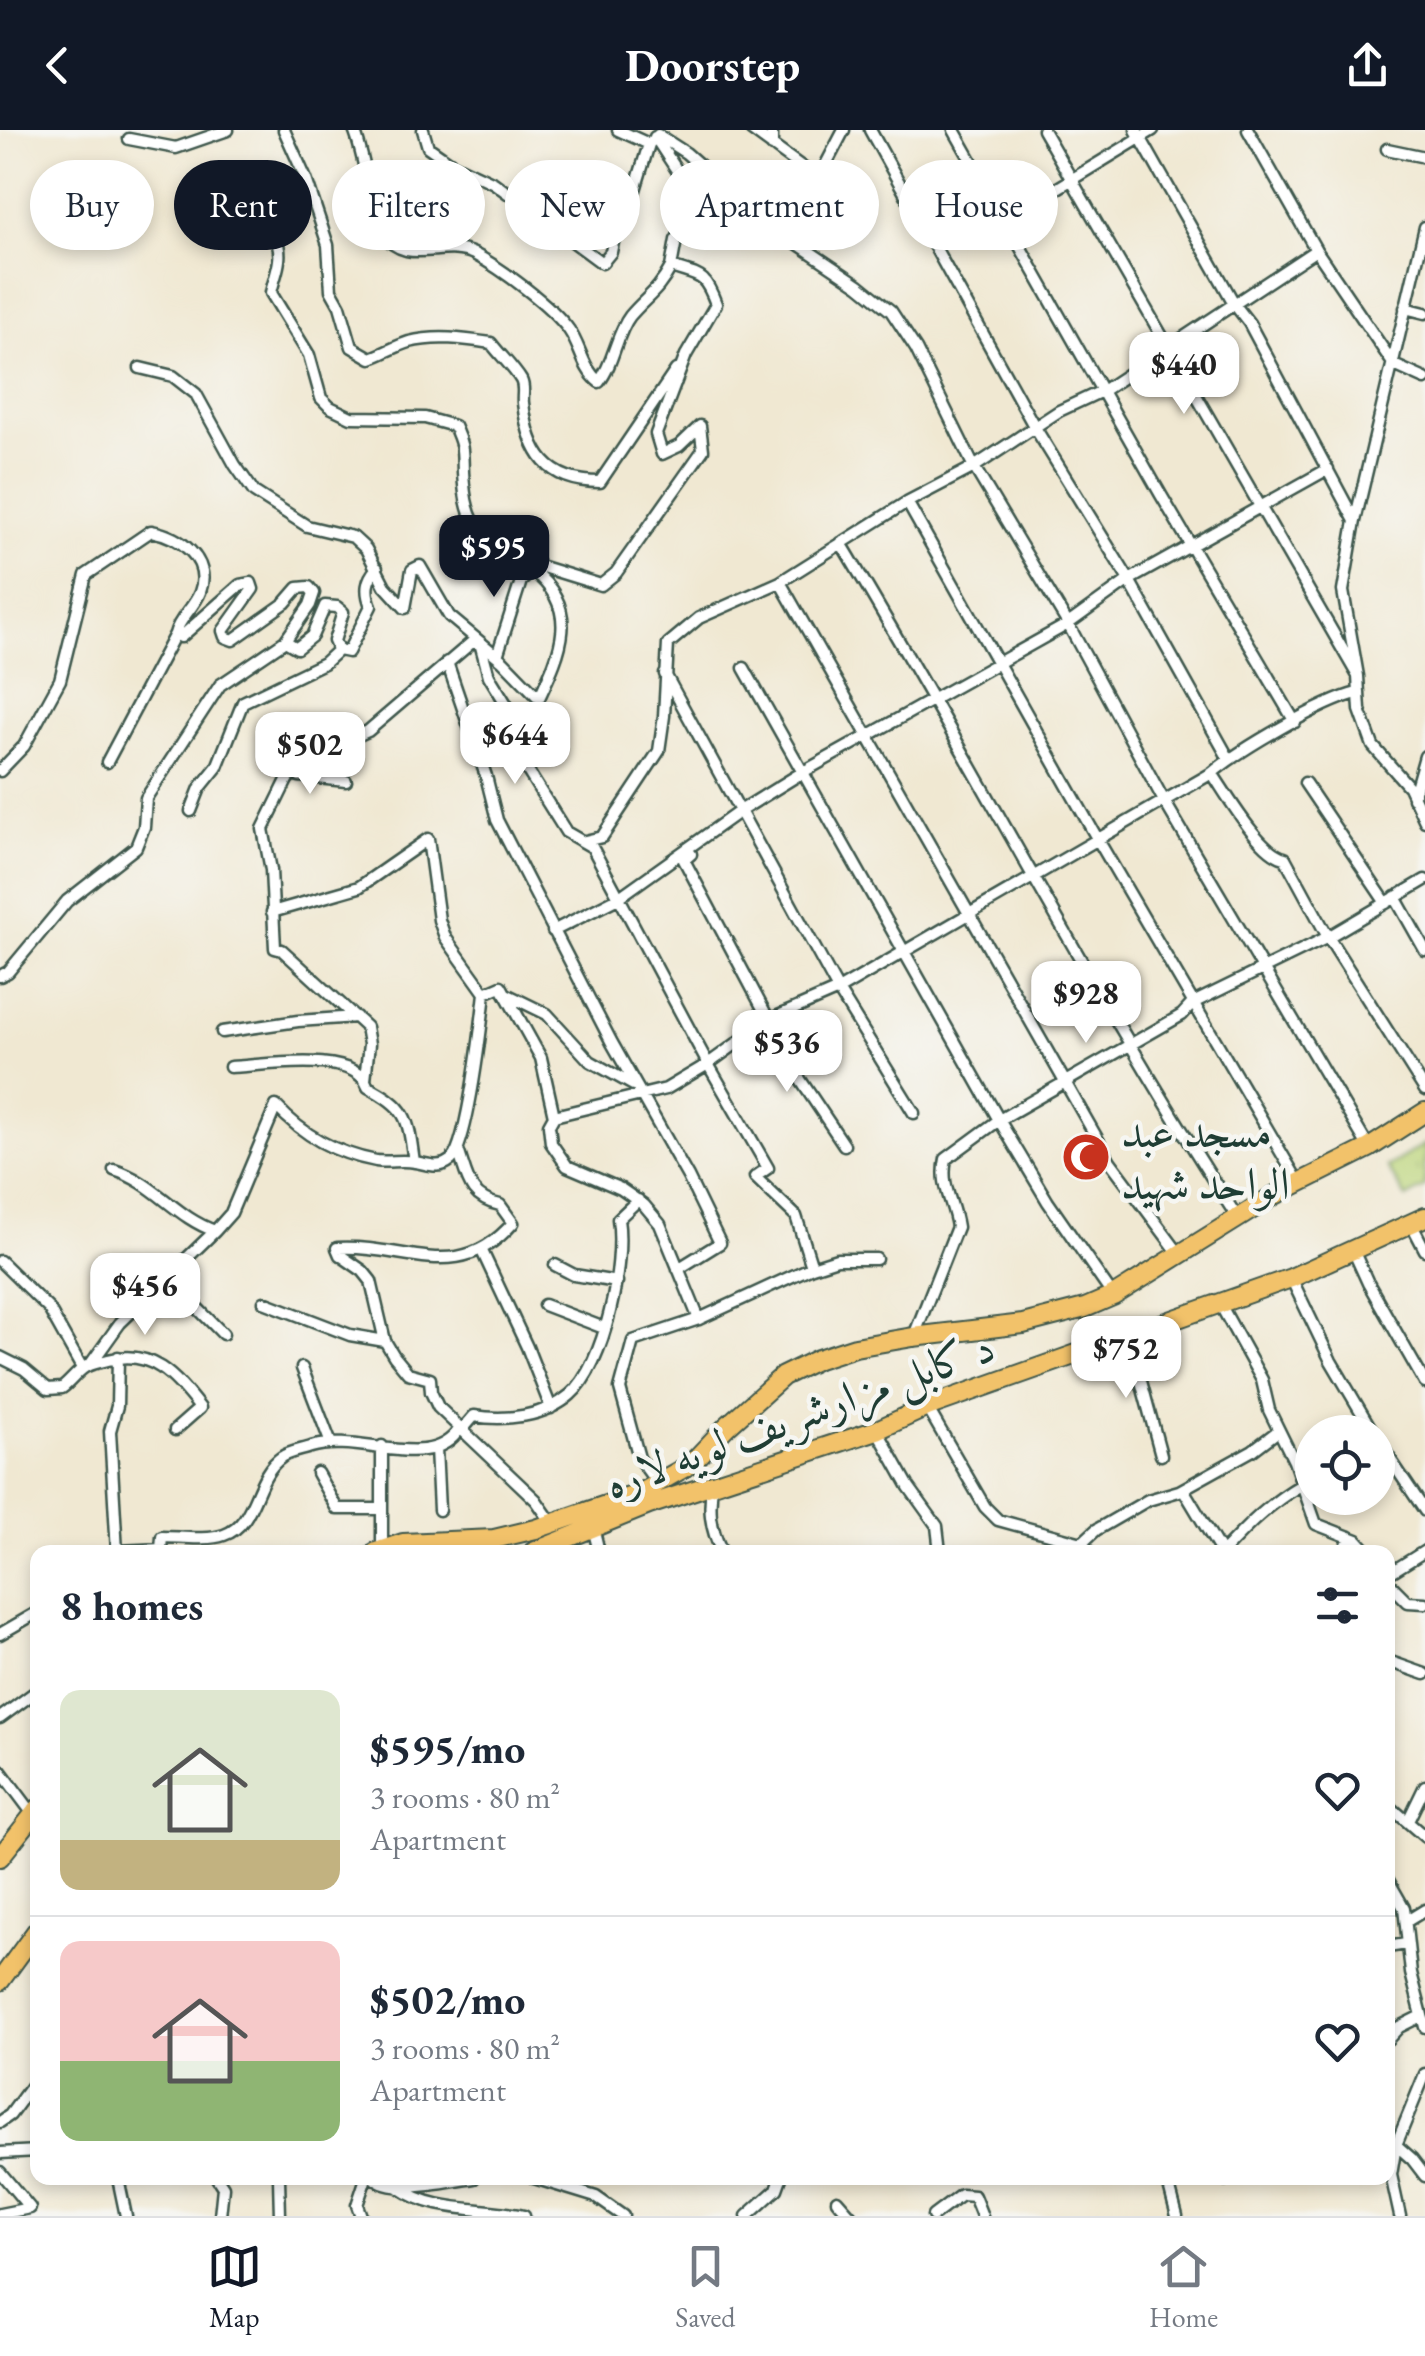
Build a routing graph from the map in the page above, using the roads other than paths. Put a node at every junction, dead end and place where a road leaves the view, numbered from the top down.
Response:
1 (228, 130) edge
2 (284, 130) edge
3 (354, 130) edge
4 (424, 130) edge
5 (618, 130) edge
6 (751, 130) edge
7 (772, 130) edge
8 (844, 130) edge
9 (870, 130) edge
10 (954, 130) edge
11 (1043, 130) edge
12 (1153, 130) edge
13 (1248, 130) edge
14 (1138, 134) edge
15 (656, 137) edge
16 (129, 139) dead end
17 (772, 146) junction
18 (1388, 149) dead end
19 (1425, 158) edge
20 (694, 160) edge
21 (792, 160) edge
22 (827, 160) edge
23 (971, 160) edge
24 (1071, 180) junction
25 (1058, 188) edge
26 (1425, 227) edge
27 (279, 250) edge
28 (806, 250) edge
29 (1022, 250) edge
30 (1316, 250) junction
31 (671, 267) junction
32 (1234, 305) junction
33 (1406, 308) junction
34 (1425, 313) edge
35 (1166, 348) junction
36 (686, 355) junction
37 (1394, 365) junction
38 (140, 368) dead end
39 (1425, 379) edge
40 (1104, 390) junction
41 (1034, 426) junction
42 (974, 467) junction
43 (1328, 469) junction
44 (907, 502) junction
45 (1259, 506) junction
46 (1354, 521) junction
47 (841, 544) junction
48 (1192, 548) junction
49 (377, 568) junction
50 (533, 568) junction
51 (1129, 580) junction
52 (780, 582) junction
53 (1068, 624) junction
54 (176, 634) junction
55 (285, 641) junction
56 (480, 643) junction
57 (338, 650) junction
58 (497, 656) junction
59 (999, 661) junction
60 (447, 662) junction
61 (744, 668) dead end
62 (665, 673) junction
63 (1358, 676) junction
64 (1357, 692) junction
65 (935, 700) junction
66 (1295, 722) junction
67 (870, 737) junction
68 (1425, 756) edge
69 (1228, 759) junction
70 (106, 762) dead end
71 (0, 770) edge
72 (295, 771) junction
73 (803, 772) junction
74 (1212, 774) junction
75 (346, 781) dead end
76 (1305, 783) dead end
77 (1413, 798) junction
78 (1163, 799) junction
79 (191, 811) dead end
80 (740, 811) junction
81 (1424, 817) edge
82 (707, 835) junction
83 (1098, 840) junction
84 (585, 841) junction
85 (1032, 877) junction
86 (1425, 880) edge
87 (618, 898) junction
88 (1390, 900) junction
89 (272, 912) junction
90 (969, 914) junction
91 (553, 931) junction
92 (1328, 937) junction
93 (904, 950) junction
94 (1425, 950) edge
95 (1263, 970) junction
96 (0, 976) edge
97 (838, 990) junction
98 (485, 993) junction
99 (505, 994) junction
100 (1193, 1003) junction
101 (356, 1017) junction
102 (766, 1022) junction
103 (222, 1032) dead end
104 (1130, 1044) junction
105 (708, 1064) junction
106 (230, 1067) dead end
107 (365, 1080) junction
108 (1064, 1082) junction
109 (1425, 1090) edge
110 (640, 1092) junction
111 (914, 1112) dead end
112 (1425, 1112) edge
113 (554, 1116) junction
114 (999, 1120) junction
115 (844, 1145) dead end
116 (1369, 1148) junction
117 (458, 1150) junction
118 (414, 1162) junction
119 (114, 1170) dead end
120 (1299, 1183) junction
121 (638, 1200) junction
122 (1238, 1217) junction
123 (1419, 1221) edge
124 (215, 1231) junction
125 (1353, 1250) junction
126 (1425, 1250) edge
127 (482, 1251) junction
128 (1180, 1255) junction
129 (876, 1259) dead end
130 (0, 1261) edge
131 (555, 1265) dead end
132 (812, 1266) junction
133 (678, 1269) junction
134 (166, 1276) junction
135 (1291, 1278) junction
136 (617, 1282) junction
137 (1113, 1296) junction
138 (264, 1302) dead end
139 (1220, 1304) junction
140 (544, 1305) dead end
141 (699, 1319) junction
142 (604, 1328) junction
143 (223, 1334) dead end
144 (913, 1337) junction
145 (1129, 1337) junction
146 (385, 1341) junction
147 (118, 1357) junction
148 (0, 1358) edge
149 (86, 1367) junction
150 (302, 1368) dead end
151 (1425, 1384) edge
152 (927, 1407) junction
153 (551, 1408) junction
154 (1363, 1415) edge
155 (461, 1429) junction
156 (175, 1430) dead end
157 (877, 1430) junction
158 (1278, 1430) junction
159 (330, 1441) junction
160 (382, 1446) junction
161 (436, 1448) junction
162 (1161, 1456) dead end
163 (691, 1464) junction
164 (1295, 1464) edge
165 (1395, 1467) edge
166 (317, 1472) dead end
167 (657, 1483) junction
168 (706, 1484) junction
169 (1183, 1488) junction
170 (1295, 1488) edge
171 (381, 1509) junction
172 (439, 1510) dead end
173 (1425, 1512) edge
174 (1313, 1515) edge
175 (552, 1523) junction
176 (594, 1527) junction
177 (1350, 1537) junction
178 (1082, 1543) joint
179 (116, 1545) edge
180 (162, 1545) edge
181 (379, 1545) edge
182 (399, 1545) edge
183 (550, 1545) edge
184 (598, 1545) edge
185 (719, 1545) edge
186 (939, 1545) edge
187 (1218, 1545) edge
188 (1229, 1545) edge
189 (1347, 1545) edge
190 (1360, 1545) edge
191 (1425, 1550) edge
192 (1395, 1569) edge
193 (1395, 1589) edge
194 (1425, 1603) edge
195 (30, 1615) edge
196 (0, 1634) edge
197 (1395, 1663) edge
198 (1425, 1674) edge
199 (30, 1696) edge
200 (0, 1718) edge
201 (0, 1770) edge
202 (1425, 1786) edge
203 (30, 1806) edge
204 (1395, 1811) edge
205 (30, 1818) edge
206 (1408, 1822) junction
207 (1425, 1838) edge
208 (0, 1857) edge
209 (1395, 1892) edge
210 (1425, 1910) edge
211 (1407, 1921) junction
212 (30, 1940) edge
213 (1406, 1944) junction
214 (1395, 1946) edge
215 (1411, 1973) junction
216 (1425, 1975) edge
217 (0, 1981) edge
218 (1423, 2021) edge
219 (1395, 2031) edge
220 (1424, 2082) edge
221 (30, 2089) edge
222 (0, 2122) edge
223 (1396, 2146) junction
224 (30, 2151) edge
225 (1395, 2152) edge
226 (0, 2153) edge
227 (0, 2172) edge
228 (1425, 2176) edge
229 (119, 2185) edge
230 (222, 2185) edge
231 (279, 2185) edge
232 (364, 2185) edge
233 (388, 2185) edge
234 (400, 2185) edge
235 (415, 2185) edge
236 (557, 2185) edge
237 (779, 2185) edge
238 (1169, 2185) edge
239 (1393, 2185) edge
240 (398, 2187) junction
241 (596, 2197) junction
242 (837, 2200) dead end
243 (30, 2212) edge
244 (0, 2214) edge
245 (126, 2216) edge
246 (220, 2216) edge
247 (280, 2216) edge
248 (361, 2216) edge
249 (524, 2216) edge
250 (604, 2216) edge
251 (623, 2216) edge
252 (747, 2216) edge
253 (851, 2216) edge
254 (933, 2216) edge
255 (982, 2216) edge
256 (1176, 2216) edge
257 (1400, 2216) edge

1 - 16 street
2 - 36 street
3 - 31 street
4 - 15 street
5 - 15 street
6 - 17 street
7 - 17 street
8 - 22 street
9 - 41 street
10 - 23 street
11 - 24 street
12 - 14 street
13 - 30 street
14 - 24 street
14 - 32 street
15 - 20 street
15 - 31 street
17 - 21 street
18 - 19 street
24 - 25 street
24 - 35 street
26 - 33 street
27 - 50 street
28 - 42 street
29 - 40 street
30 - 32 street
30 - 37 street
31 - 36 street
32 - 35 street
32 - 43 street
33 - 34 street
33 - 37 street
35 - 40 street
35 - 45 street
36 - 50 street
37 - 39 street
37 - 46 street
38 - 49 street
40 - 41 street
40 - 48 street
41 - 42 street
41 - 51 street
42 - 44 street
42 - 53 street
43 - 45 street
43 - 46 street
44 - 47 street
44 - 59 street
45 - 48 street
45 - 63 street
46 - 63 street
47 - 52 street
47 - 65 street
48 - 51 street
48 - 66 street
49 - 56 street
49 - 57 street
50 - 58 street
50 - 58 street
51 - 53 street
51 - 69 street
52 - 62 street
52 - 67 street
53 - 59 street
53 - 78 street
54 - 55 street
54 - 70 street
54 - 71 street
55 - 57 street
55 - 96 street
56 - 58 street
56 - 60 street
56 - 84 street
57 - 79 street
59 - 65 street
59 - 83 street
60 - 72 street
60 - 91 street
61 - 73 street
62 - 80 street
62 - 84 street
63 - 64 street
64 - 66 street
64 - 77 street
65 - 67 street
65 - 85 street
66 - 69 street
67 - 73 street
67 - 90 street
68 - 77 street
69 - 74 street
72 - 75 street
72 - 89 street
73 - 80 street
73 - 93 street
74 - 78 street
74 - 92 street
76 - 88 street
77 - 81 street
78 - 83 street
78 - 95 street
80 - 82 street
80 - 97 street
82 - 87 street
82 - 102 street
83 - 85 street
83 - 100 street
84 - 87 street
85 - 90 street
85 - 104 street
86 - 88 street
87 - 91 street
87 - 105 street
88 - 92 street
88 - 94 street
89 - 98 street
89 - 101 street
90 - 93 street
90 - 108 street
91 - 110 street
92 - 95 street
92 - 109 street
93 - 97 street
93 - 114 street
95 - 100 street
95 - 116 street
97 - 102 street
97 - 111 street
98 - 99 street
98 - 117 street
99 - 110 street
99 - 113 street
100 - 104 street
100 - 120 street
101 - 103 street
101 - 107 street
102 - 105 street
102 - 115 street
104 - 108 street
104 - 122 street
105 - 110 street
105 - 132 street
106 - 107 street
107 - 118 street
108 - 114 street
108 - 128 street
110 - 113 street
110 - 133 street
112 - 116 highway, د کابل مزارشریف لویه لاره
113 - 121 street
114 - 137 street
114 - 144 street
116 - 120 highway, د کابل مزارشریف لویه لاره
117 - 118 street
117 - 127 street
118 - 124 street
119 - 124 street
120 - 122 highway, د کابل مزارشریف لویه لاره
121 - 133 street
121 - 136 street
122 - 128 highway, د کابل مزارشریف لویه لاره
123 - 125 highway, د کابل مزارشریف لویه لاره
123 - 126 street
124 - 134 street
125 - 135 highway, د کابل مزارشریف لویه لاره
125 - 151 street
127 - 146 street
127 - 153 street
128 - 137 highway, د کابل مزارشریف لویه لاره
129 - 132 street
130 - 149 street
131 - 136 street
132 - 141 street
133 - 141 street
134 - 143 street
134 - 149 street
135 - 139 highway, د کابل مزارشریف لویه لاره
135 - 154 street
136 - 142 street
137 - 144 highway, د کابل مزارشریف لویه لاره
138 - 146 street
139 - 145 highway, د کابل مزارشریف لویه لاره
139 - 158 street
140 - 142 street
141 - 167 street
142 - 153 street
144 - 163 highway, د کابل مزارشریف لویه لاره
145 - 152 highway, د کابل مزارشریف لویه لاره
145 - 162 street
146 - 155 street
147 - 149 street
147 - 156 street
147 - 179 street
148 - 149 street
150 - 159 street
152 - 157 highway, د کابل مزارشریف لویه لاره
152 - 178 street
153 - 155 street
155 - 161 street
155 - 175 street
157 - 168 highway, د کابل مزارشریف لویه لاره
157 - 186 street
158 - 164 street
158 - 169 street
159 - 160 street
159 - 180 street
160 - 161 street
160 - 171 street
161 - 172 street
163 - 167 highway, د کابل مزارشریف لویه لاره
163 - 168 street
165 - 173 street
166 - 171 street
167 - 175 highway, د کابل مزارشریف لویه لاره
168 - 176 highway, د کابل مزارشریف لویه لاره
168 - 185 street
169 - 178 street
169 - 187 street
170 - 188 street
171 - 181 street
174 - 177 street
175 - 182 highway, د کابل مزارشریف لویه لاره
176 - 183 highway, د کابل مزارشریف لویه لاره
176 - 184 street
177 - 189 street
177 - 190 street
191 - 192 street
193 - 194 street
195 - 196 street
197 - 198 street
199 - 200 street
201 - 203 street
202 - 206 street
204 - 206 street
205 - 208 highway
206 - 207 street
209 - 211 street
210 - 211 street
211 - 213 street
212 - 217 highway
213 - 214 street
213 - 215 street
215 - 216 street
215 - 218 street
218 - 219 street
220 - 223 street
221 - 222 street
223 - 225 street
223 - 228 street
224 - 226 street
227 - 243 street
229 - 245 street
230 - 246 street
231 - 247 street
232 - 248 street
233 - 240 street
234 - 240 street
235 - 240 street
236 - 241 street
237 - 252 street
238 - 256 street
239 - 257 street
240 - 249 street
241 - 250 street
241 - 251 street
242 - 253 street
243 - 244 street
254 - 255 street

